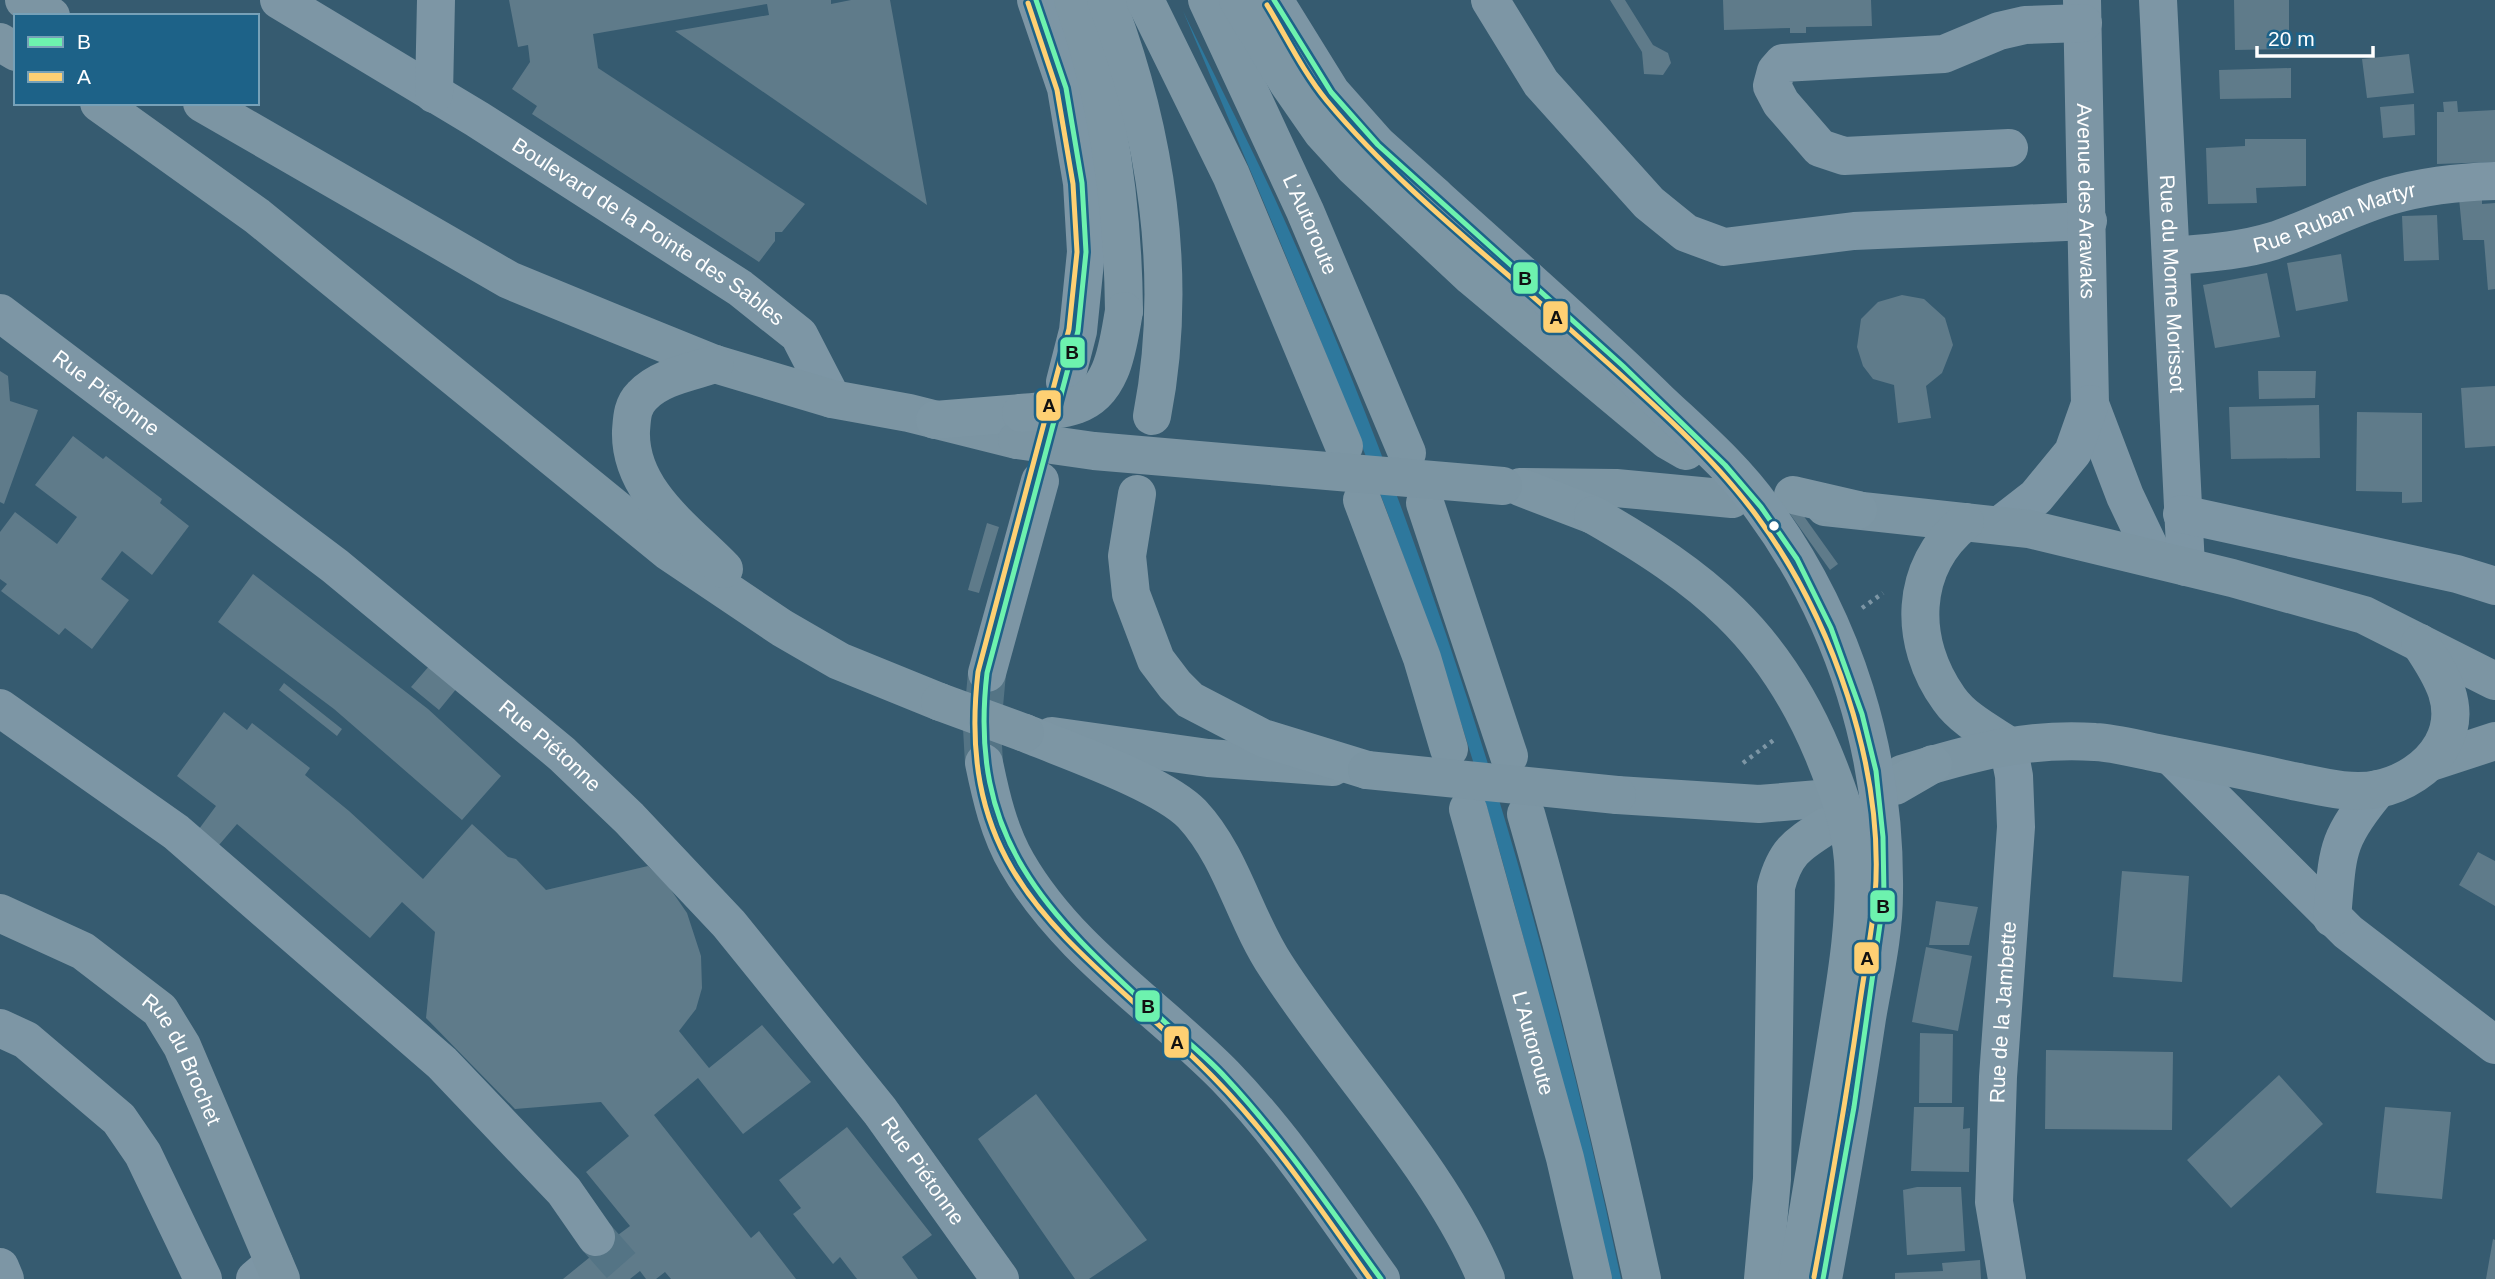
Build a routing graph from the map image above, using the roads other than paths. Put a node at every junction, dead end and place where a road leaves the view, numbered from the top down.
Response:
1 (24, 0) edge
2 (279, 0) edge
3 (436, 0) edge
4 (1036, 0) edge
5 (1073, 0) edge
6 (1106, 0) edge
7 (1145, 0) edge
8 (1207, 0) edge
9 (1238, 0) edge
10 (1275, 0) edge
11 (1490, 0) edge
12 (2158, 0) edge
13 (2083, 12) edge
14 (48, 14) edge
15 (434, 94) junction
16 (102, 105) edge
17 (205, 105) edge
18 (2009, 148) dead end
19 (2495, 181) edge
20 (2088, 221) junction
21 (2172, 256) junction
22 (0, 313) edge
23 (715, 364) junction
24 (1065, 382) dead end
25 (832, 399) junction
26 (2090, 404) junction
27 (1152, 416) dead end
28 (935, 419) joint
29 (1019, 427) junction
30 (1344, 446) dead end
31 (1686, 451) dead end
32 (1407, 453) dead end
33 (1040, 481) dead end
34 (1512, 486) junction
35 (1137, 494) dead end
36 (1362, 499) dead end
37 (1732, 499) dead end
38 (1798, 500) dead end
39 (1425, 503) dead end
40 (1858, 510) joint
41 (2182, 514) junction
42 (1982, 523) junction
43 (2171, 563) junction
44 (2495, 586) edge
45 (782, 628) junction
46 (2420, 643) junction
47 (988, 673) tunnel mouth
48 (2495, 681) edge
49 (0, 708) edge
50 (1025, 733) junction
51 (2495, 741) edge
52 (2008, 745) junction
53 (1449, 749) dead end
54 (1509, 756) dead end
55 (2171, 756) junction
56 (2431, 762) junction
57 (984, 763) tunnel mouth
58 (1933, 764) joint
59 (1367, 770) junction
60 (1894, 781) dead end
61 (2378, 789) junction
62 (1468, 808) dead end
63 (1822, 813) joint
64 (1526, 814) dead end
65 (0, 914) edge
66 (2332, 918) junction
67 (0, 1028) edge
68 (2495, 1045) edge
69 (596, 1237) tunnel mouth
70 (0, 1267) edge
71 (270, 1274) edge
72 (5, 1279) edge
73 (203, 1279) edge
74 (1000, 1279) edge
75 (1381, 1279) edge
76 (1486, 1279) edge
77 (1593, 1279) edge
78 (1642, 1279) edge
79 (1763, 1279) edge
80 (1797, 1279) edge
81 (1823, 1279) edge
82 (2007, 1279) edge

1 - 14 main road
2 - 15 street, Boulevard de la Pointe des Sables
3 - 15 street
4 - 24 street
5 - 29 highway, bridge
6 - 27 highway
7 - 30 highway
8 - 32 highway, L'Autoroute
9 - 31 highway
10 - 81 street, bridge
11 - 20 street
12 - 21 street, Rue du Morne Morissot
13 - 18 street
13 - 20 street, Avenue des Arawaks
15 - 25 street, Boulevard de la Pointe des Sables
16 - 45 main road
17 - 23 main road
19 - 21 street, Rue Ruban Martyr
20 - 26 street, Avenue des Arawaks
21 - 41 street, Rue du Morne Morissot
22 - 74 street, Rue Piétonne
23 - 25 main road
23 - 45 main road
25 - 28 main road
26 - 42 street, Avenue des Arawaks
26 - 43 street, Avenue des Arawaks
28 - 29 highway
29 - 34 main road, bridge
33 - 47 street
34 - 37 main road
34 - 80 highway, bridge
35 - 59 highway
36 - 53 highway
38 - 40 highway
39 - 54 highway
40 - 42 main road
41 - 43 street, Rue du Morne Morissot
41 - 44 street
42 - 43 main road
42 - 52 main road
43 - 46 main road
45 - 50 main road, bridge
46 - 48 main road
46 - 56 main road
49 - 69 street
50 - 59 main road
50 - 76 highway
51 - 56 main road
52 - 55 main road
52 - 58 main road
52 - 82 street, Rue de la Jambette
55 - 61 main road
55 - 66 street
56 - 61 main road
57 - 75 street
58 - 60 highway
59 - 63 main road, bridge
61 - 66 street
62 - 77 highway, L'Autoroute
63 - 79 highway
64 - 78 highway
65 - 71 main road, Rue du Brochet
66 - 68 street
67 - 73 street
70 - 72 street

